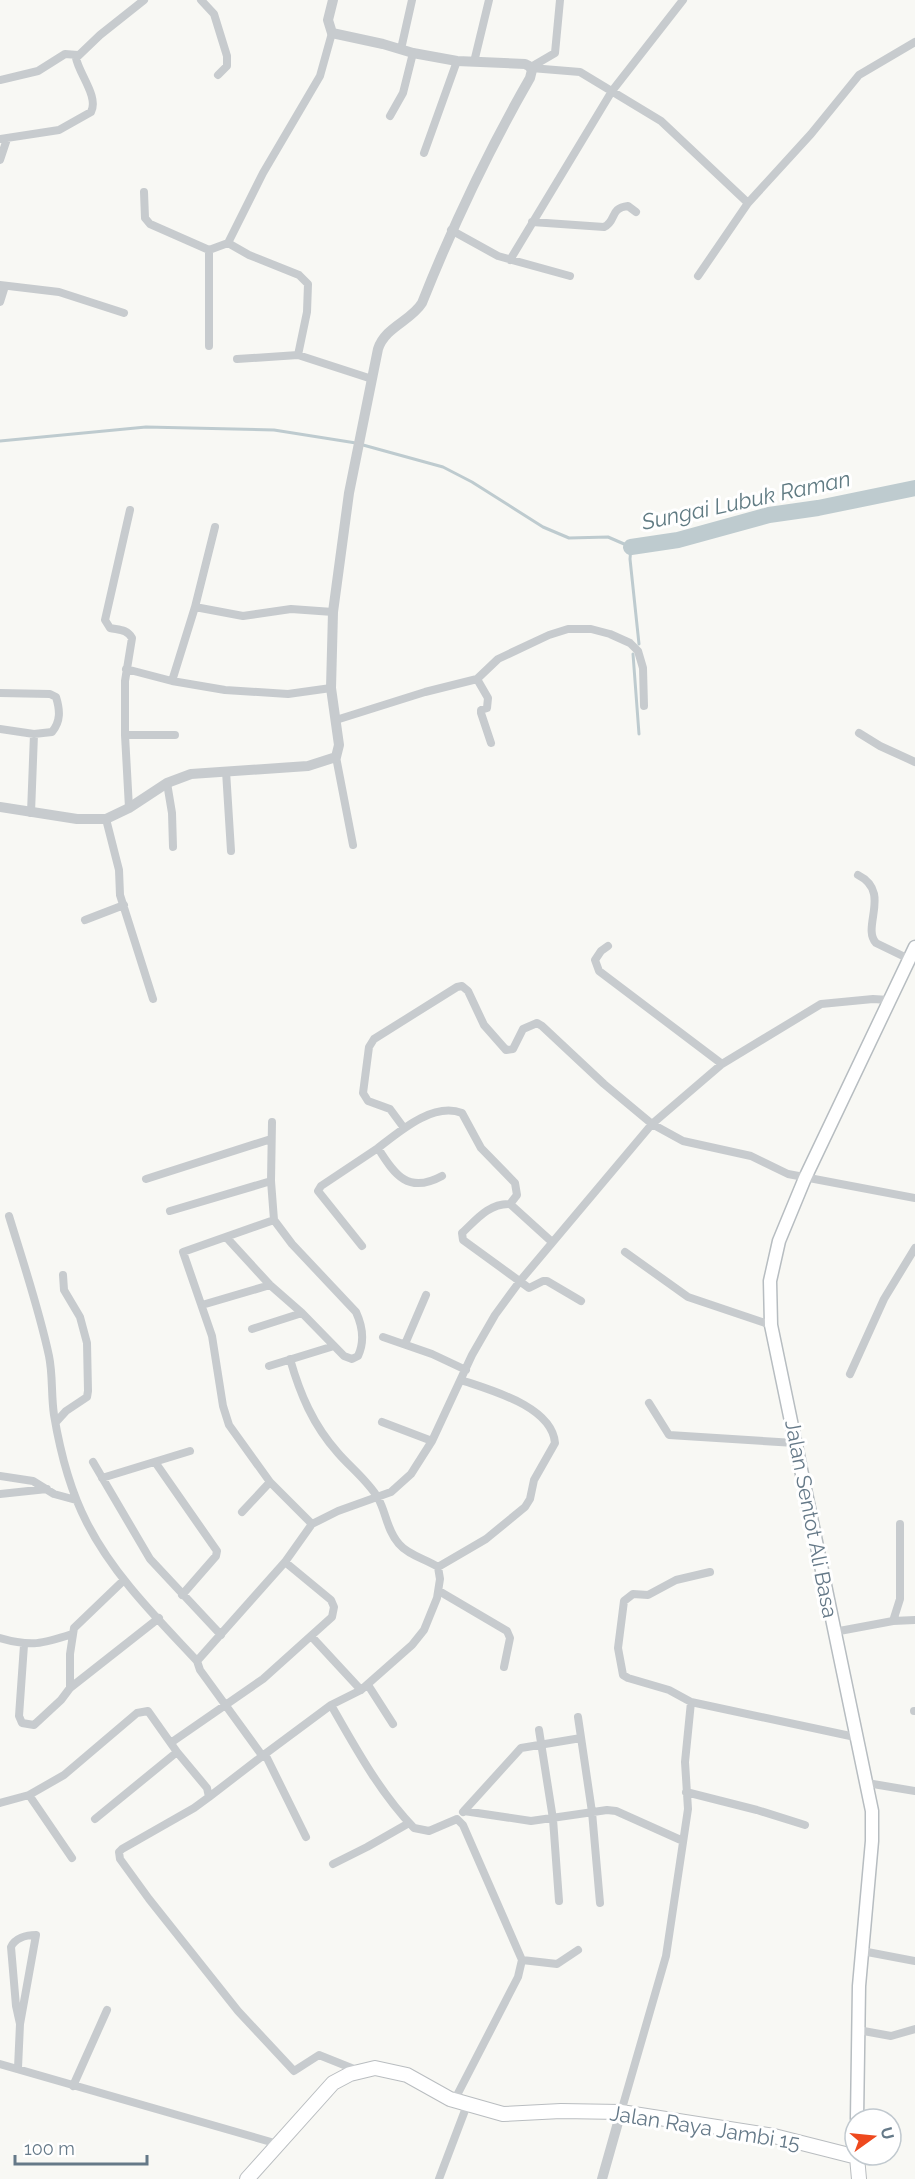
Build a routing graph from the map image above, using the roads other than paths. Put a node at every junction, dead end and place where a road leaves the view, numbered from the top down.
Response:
1 (142, 0) edge
2 (201, 0) edge
3 (333, 0) edge
4 (412, 0) edge
5 (489, 0) edge
6 (560, 0) edge
7 (683, 0) edge
8 (332, 33) junction
9 (915, 42) edge
10 (401, 49) junction
11 (413, 54) junction
12 (78, 55) junction
13 (457, 60) junction
14 (474, 62) junction
15 (531, 68) junction
16 (218, 75) dead end
17 (0, 80) edge
18 (612, 91) junction
19 (390, 116) dead end
20 (4, 139) edge
21 (424, 153) dead end
22 (0, 160) edge
23 (144, 192) dead end
24 (748, 203) junction
25 (636, 212) dead end
26 (532, 222) junction
27 (451, 230) junction
28 (228, 243) junction
29 (209, 250) junction
30 (510, 260) junction
31 (570, 276) dead end
32 (698, 276) dead end
33 (3, 286) edge
34 (0, 302) edge
35 (124, 313) dead end
36 (209, 346) dead end
37 (298, 355) junction
38 (237, 358) dead end
39 (372, 379) junction
40 (130, 510) dead end
41 (215, 527) dead end
42 (195, 607) junction
43 (333, 612) junction
44 (126, 669) junction
45 (477, 679) junction
46 (172, 681) junction
47 (331, 688) junction
48 (0, 693) edge
49 (644, 706) dead end
50 (336, 720) junction
51 (0, 729) edge
52 (859, 733) dead end
53 (34, 734) junction
54 (125, 735) junction
55 (175, 735) dead end
56 (491, 742) dead end
57 (336, 758) junction
58 (915, 762) edge
59 (226, 771) junction
60 (167, 783) junction
61 (0, 807) edge
62 (129, 808) junction
63 (31, 813) junction
64 (106, 819) junction
65 (353, 845) dead end
66 (173, 847) dead end
67 (231, 851) dead end
68 (858, 875) dead end
69 (124, 905) junction
70 (85, 920) dead end
71 (608, 946) dead end
72 (915, 947) edge
73 (909, 959) junction
74 (153, 999) dead end
75 (889, 1000) junction
76 (722, 1064) junction
77 (272, 1122) dead end
78 (652, 1124) junction
79 (404, 1128) junction
80 (271, 1139) junction
81 (378, 1148) junction
82 (442, 1176) dead end
83 (805, 1178) junction
84 (146, 1179) dead end
85 (272, 1181) junction
86 (915, 1197) edge
87 (510, 1204) junction
88 (170, 1211) dead end
89 (9, 1216) dead end
90 (274, 1220) junction
91 (226, 1237) junction
92 (552, 1242) junction
93 (362, 1246) dead end
94 (915, 1248) edge
95 (625, 1252) dead end
96 (63, 1275) dead end
97 (520, 1281) junction
98 (270, 1285) junction
99 (426, 1295) dead end
100 (581, 1301) dead end
101 (201, 1305) junction
102 (302, 1313) junction
103 (771, 1325) junction
104 (252, 1329) dead end
105 (383, 1337) dead end
106 (405, 1344) junction
107 (334, 1346) junction
108 (290, 1359) junction
109 (269, 1366) dead end
110 (466, 1370) junction
111 (850, 1374) dead end
112 (460, 1380) junction
113 (649, 1404) dead end
114 (56, 1422) junction
115 (382, 1422) dead end
116 (432, 1441) junction
117 (795, 1443) junction
118 (190, 1451) dead end
119 (93, 1462) dead end
120 (155, 1462) junction
121 (0, 1476) edge
122 (102, 1478) junction
123 (270, 1482) junction
124 (47, 1489) junction
125 (0, 1494) edge
126 (377, 1497) junction
127 (76, 1500) junction
128 (242, 1512) dead end
129 (312, 1524) junction
130 (900, 1524) dead end
131 (285, 1562) junction
132 (438, 1567) junction
133 (710, 1572) dead end
134 (124, 1581) junction
135 (439, 1591) junction
136 (182, 1595) junction
137 (159, 1618) junction
138 (915, 1620) edge
139 (892, 1621) junction
140 (834, 1632) junction
141 (72, 1634) junction
142 (221, 1635) junction
143 (311, 1636) junction
144 (0, 1638) edge
145 (24, 1645) junction
146 (197, 1661) junction
147 (504, 1667) dead end
148 (364, 1687) junction
149 (70, 1688) junction
150 (691, 1702) junction
151 (226, 1703) junction
152 (331, 1705) junction
153 (578, 1716) dead end
154 (393, 1724) dead end
155 (539, 1730) dead end
156 (855, 1737) junction
157 (581, 1738) junction
158 (172, 1742) junction
159 (542, 1744) junction
160 (177, 1752) junction
161 (265, 1754) junction
162 (867, 1783) junction
163 (915, 1791) edge
164 (686, 1792) junction
165 (29, 1795) junction
166 (209, 1797) junction
167 (0, 1803) edge
168 (464, 1810) junction
169 (592, 1812) junction
170 (457, 1819) junction
171 (553, 1819) junction
172 (95, 1820) dead end
173 (409, 1823) junction
174 (805, 1825) dead end
175 (306, 1837) dead end
176 (683, 1841) junction
177 (72, 1858) dead end
178 (333, 1864) dead end
179 (559, 1900) dead end
180 (600, 1903) dead end
181 (578, 1950) dead end
182 (862, 1951) junction
183 (522, 1960) junction
184 (915, 1961) edge
185 (107, 2010) dead end
186 (20, 2024) junction
187 (915, 2029) edge
188 (858, 2030) junction
189 (0, 2064) edge
190 (18, 2068) junction
191 (359, 2071) junction
192 (73, 2086) junction
193 (461, 2103) junction
194 (858, 2107) edge
195 (621, 2112) junction
196 (278, 2144) junction
197 (843, 2153) edge
198 (247, 2179) edge
199 (439, 2179) edge
200 (602, 2179) edge

1 - 12 street
2 - 16 street
3 - 8 street
4 - 10 street
5 - 14 street
6 - 15 street
7 - 18 street
8 - 10 street
8 - 28 street
9 - 24 street
10 - 11 street
11 - 13 street
11 - 19 street
12 - 17 street
12 - 20 street
13 - 14 street
13 - 21 street
14 - 15 street
15 - 18 street
15 - 27 street
18 - 24 street
18 - 26 street
20 - 22 street
23 - 29 street
24 - 32 street
25 - 26 street
26 - 30 street
27 - 30 street
27 - 39 street
28 - 29 street
28 - 37 street
29 - 36 street
30 - 31 street
33 - 34 street
33 - 35 street
37 - 38 street
37 - 39 street
39 - 43 street
40 - 44 street
41 - 42 street
42 - 43 street
42 - 46 street
43 - 47 street
44 - 46 street
44 - 54 street
45 - 49 street
45 - 50 street
45 - 56 street
46 - 47 street
47 - 50 street
48 - 53 street
50 - 57 street
51 - 53 street
52 - 58 street
53 - 63 street
54 - 55 street
54 - 62 street
57 - 59 street
57 - 65 street
59 - 60 street
59 - 67 street
60 - 62 street
60 - 66 street
61 - 63 street
62 - 64 street
63 - 64 street
64 - 69 street
68 - 73 street
69 - 70 street
69 - 74 street
71 - 76 street
72 - 73 main road, Jalan Sentot Ali Basa
73 - 75 main road, Jalan Sentot Ali Basa
75 - 76 street
75 - 83 main road, Jalan Sentot Ali Basa
76 - 78 street
77 - 80 street
78 - 79 street
78 - 83 street
78 - 92 street
79 - 81 street
79 - 87 street
80 - 84 street
80 - 85 street
81 - 82 street
81 - 93 street
83 - 86 street
83 - 103 main road, Jalan Sentot Ali Basa
85 - 88 street
85 - 90 street
87 - 92 street
87 - 97 street
89 - 114 street
90 - 91 street
90 - 107 street
91 - 98 street
91 - 101 street
92 - 97 street
94 - 111 street
95 - 103 street
96 - 114 street
97 - 100 street
97 - 110 street
98 - 101 street
98 - 102 street
99 - 106 street
101 - 123 street
102 - 104 street
102 - 107 street
103 - 117 main road, Jalan Sentot Ali Basa
105 - 106 street
106 - 110 street
107 - 108 street
108 - 109 street
108 - 126 street
110 - 112 street
112 - 116 street
112 - 132 street
113 - 117 street
114 - 127 street
115 - 116 street
116 - 126 street
117 - 140 main road, Jalan Sentot Ali Basa
118 - 120 street
119 - 122 street
120 - 122 street
120 - 136 street
121 - 124 street
122 - 136 street
123 - 128 street
123 - 129 street
124 - 125 street
124 - 127 street
126 - 129 street
126 - 132 street
127 - 134 street
129 - 131 street
130 - 139 street
131 - 142 street
131 - 143 street
132 - 135 street
133 - 150 street
134 - 137 street
134 - 141 street
135 - 147 street
135 - 148 street
136 - 142 street
137 - 146 street
137 - 149 street
138 - 139 street
139 - 140 street
140 - 156 main road, Jalan Sentot Ali Basa
141 - 145 street
141 - 149 street
142 - 146 street
143 - 148 street
143 - 151 street
144 - 145 street
145 - 149 street
146 - 151 street
148 - 152 street
148 - 154 street
150 - 156 street
150 - 164 street
151 - 158 street
151 - 161 street
152 - 161 street
152 - 173 street
153 - 157 street
155 - 159 street
156 - 162 main road, Jalan Sentot Ali Basa
157 - 159 street
157 - 169 street
158 - 160 street
158 - 165 street
159 - 168 street
159 - 171 street
160 - 166 street
160 - 172 street
161 - 166 street
161 - 175 street
162 - 163 street
162 - 182 main road, Jalan Sentot Ali Basa
164 - 174 street
164 - 176 street
165 - 167 street
165 - 177 street
166 - 191 street
168 - 170 street
168 - 171 street
169 - 171 street
169 - 176 street
169 - 180 street
170 - 173 street
170 - 183 street
171 - 179 street
173 - 178 street
176 - 195 street
181 - 183 street
182 - 184 street
182 - 188 main road, Jalan Sentot Ali Basa
183 - 193 street
185 - 192 street
186 - 186 street
186 - 190 street
187 - 188 street
188 - 194 main road, Jalan Sentot Ali Basa
189 - 190 street
190 - 192 street
191 - 193 highway, Jalan Raya Jambi 15
191 - 196 highway, Jalan Raya Jambi 15
192 - 196 street
193 - 195 highway, Jalan Raya Jambi 15
193 - 199 street
195 - 197 highway, Jalan Raya Jambi 15
195 - 200 street
196 - 198 highway, Jalan Raya Jambi 15

